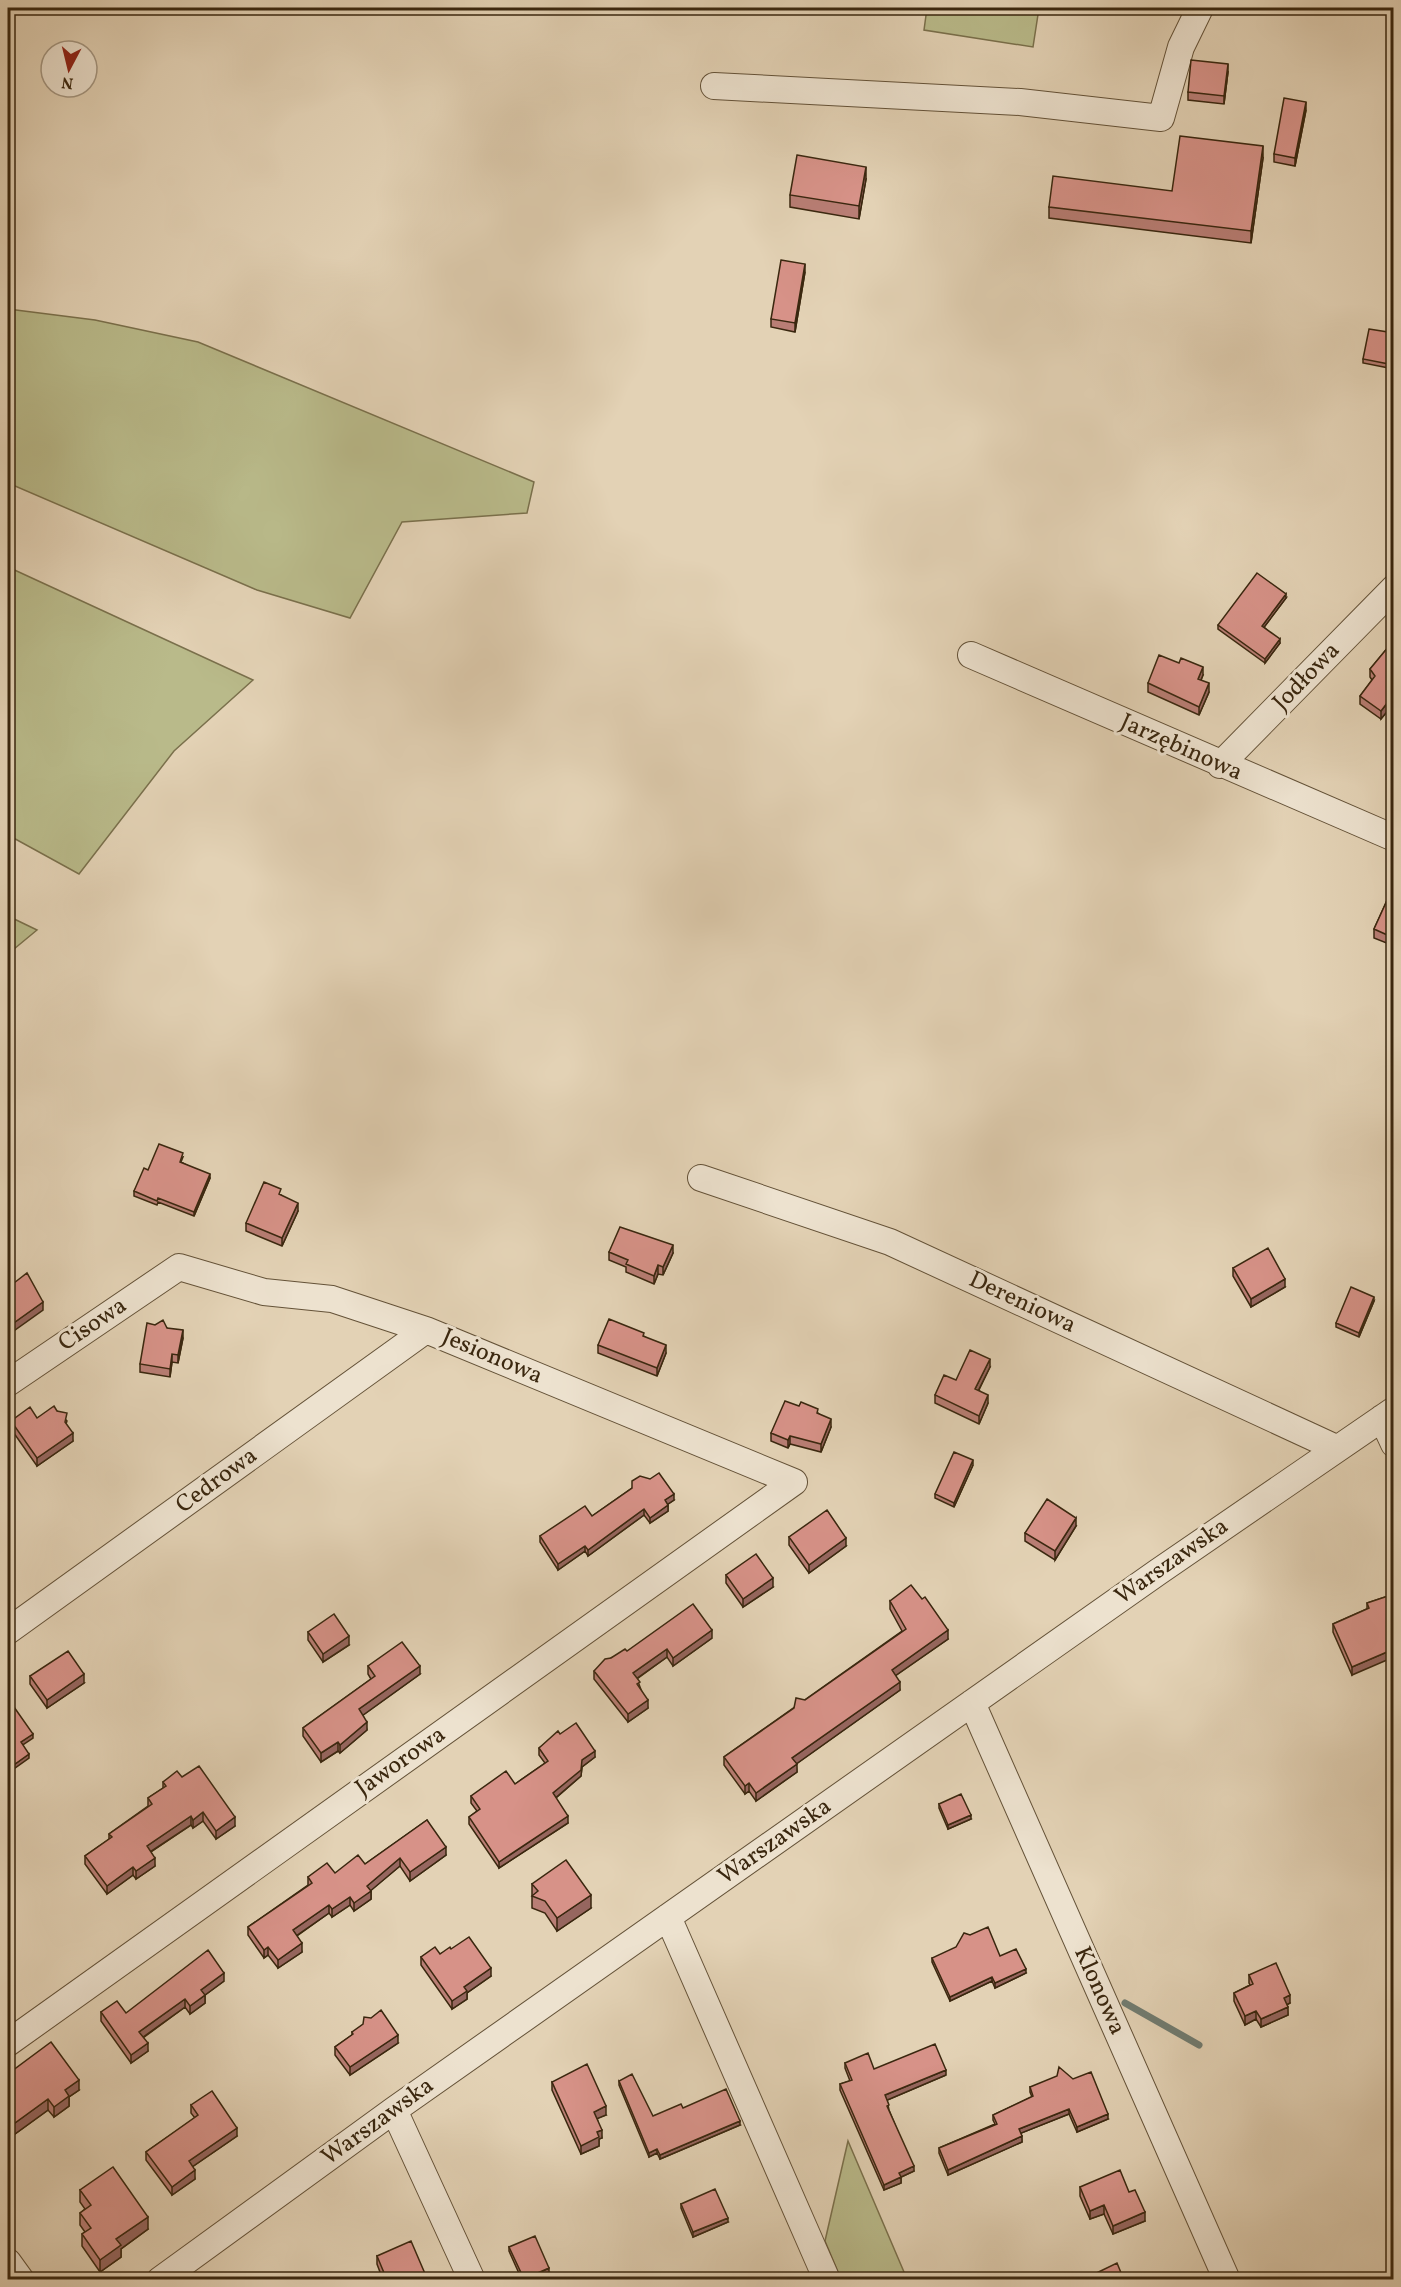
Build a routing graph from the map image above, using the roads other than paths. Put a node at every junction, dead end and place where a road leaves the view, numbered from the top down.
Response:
1 (1200, 8) edge
2 (714, 86) dead end
3 (1394, 588) edge
4 (970, 655) dead end
5 (1220, 765) junction
6 (1394, 838) edge
7 (701, 1178) dead end
8 (179, 1267) joint
9 (426, 1330) junction
10 (8, 1383) edge
11 (1388, 1414) edge
12 (1394, 1444) edge
13 (1336, 1448) junction
14 (794, 1482) joint
15 (8, 1631) edge
16 (972, 1703) junction
17 (668, 1917) junction
18 (8, 2043) edge
19 (394, 2110) junction
20 (8, 2262) edge
21 (21, 2280) edge
22 (160, 2280) edge
23 (472, 2280) edge
24 (827, 2280) edge
25 (1227, 2280) edge

1 - 2 street
3 - 5 street, Jodłowa
4 - 5 street, Jarzębinowa
5 - 6 street, Jarzębinowa
7 - 13 street, Dereniowa
8 - 9 street, Jesionowa
8 - 10 street, Cisowa
9 - 14 street, Jesionowa
9 - 15 street, Cedrowa
11 - 12 street
11 - 13 street, Warszawska
13 - 16 street, Warszawska
14 - 18 street, Jaworowa
16 - 17 street, Warszawska
16 - 25 street, Klonowa
17 - 19 street, Warszawska
17 - 24 street
19 - 22 street, Warszawska
19 - 23 street
20 - 21 street

